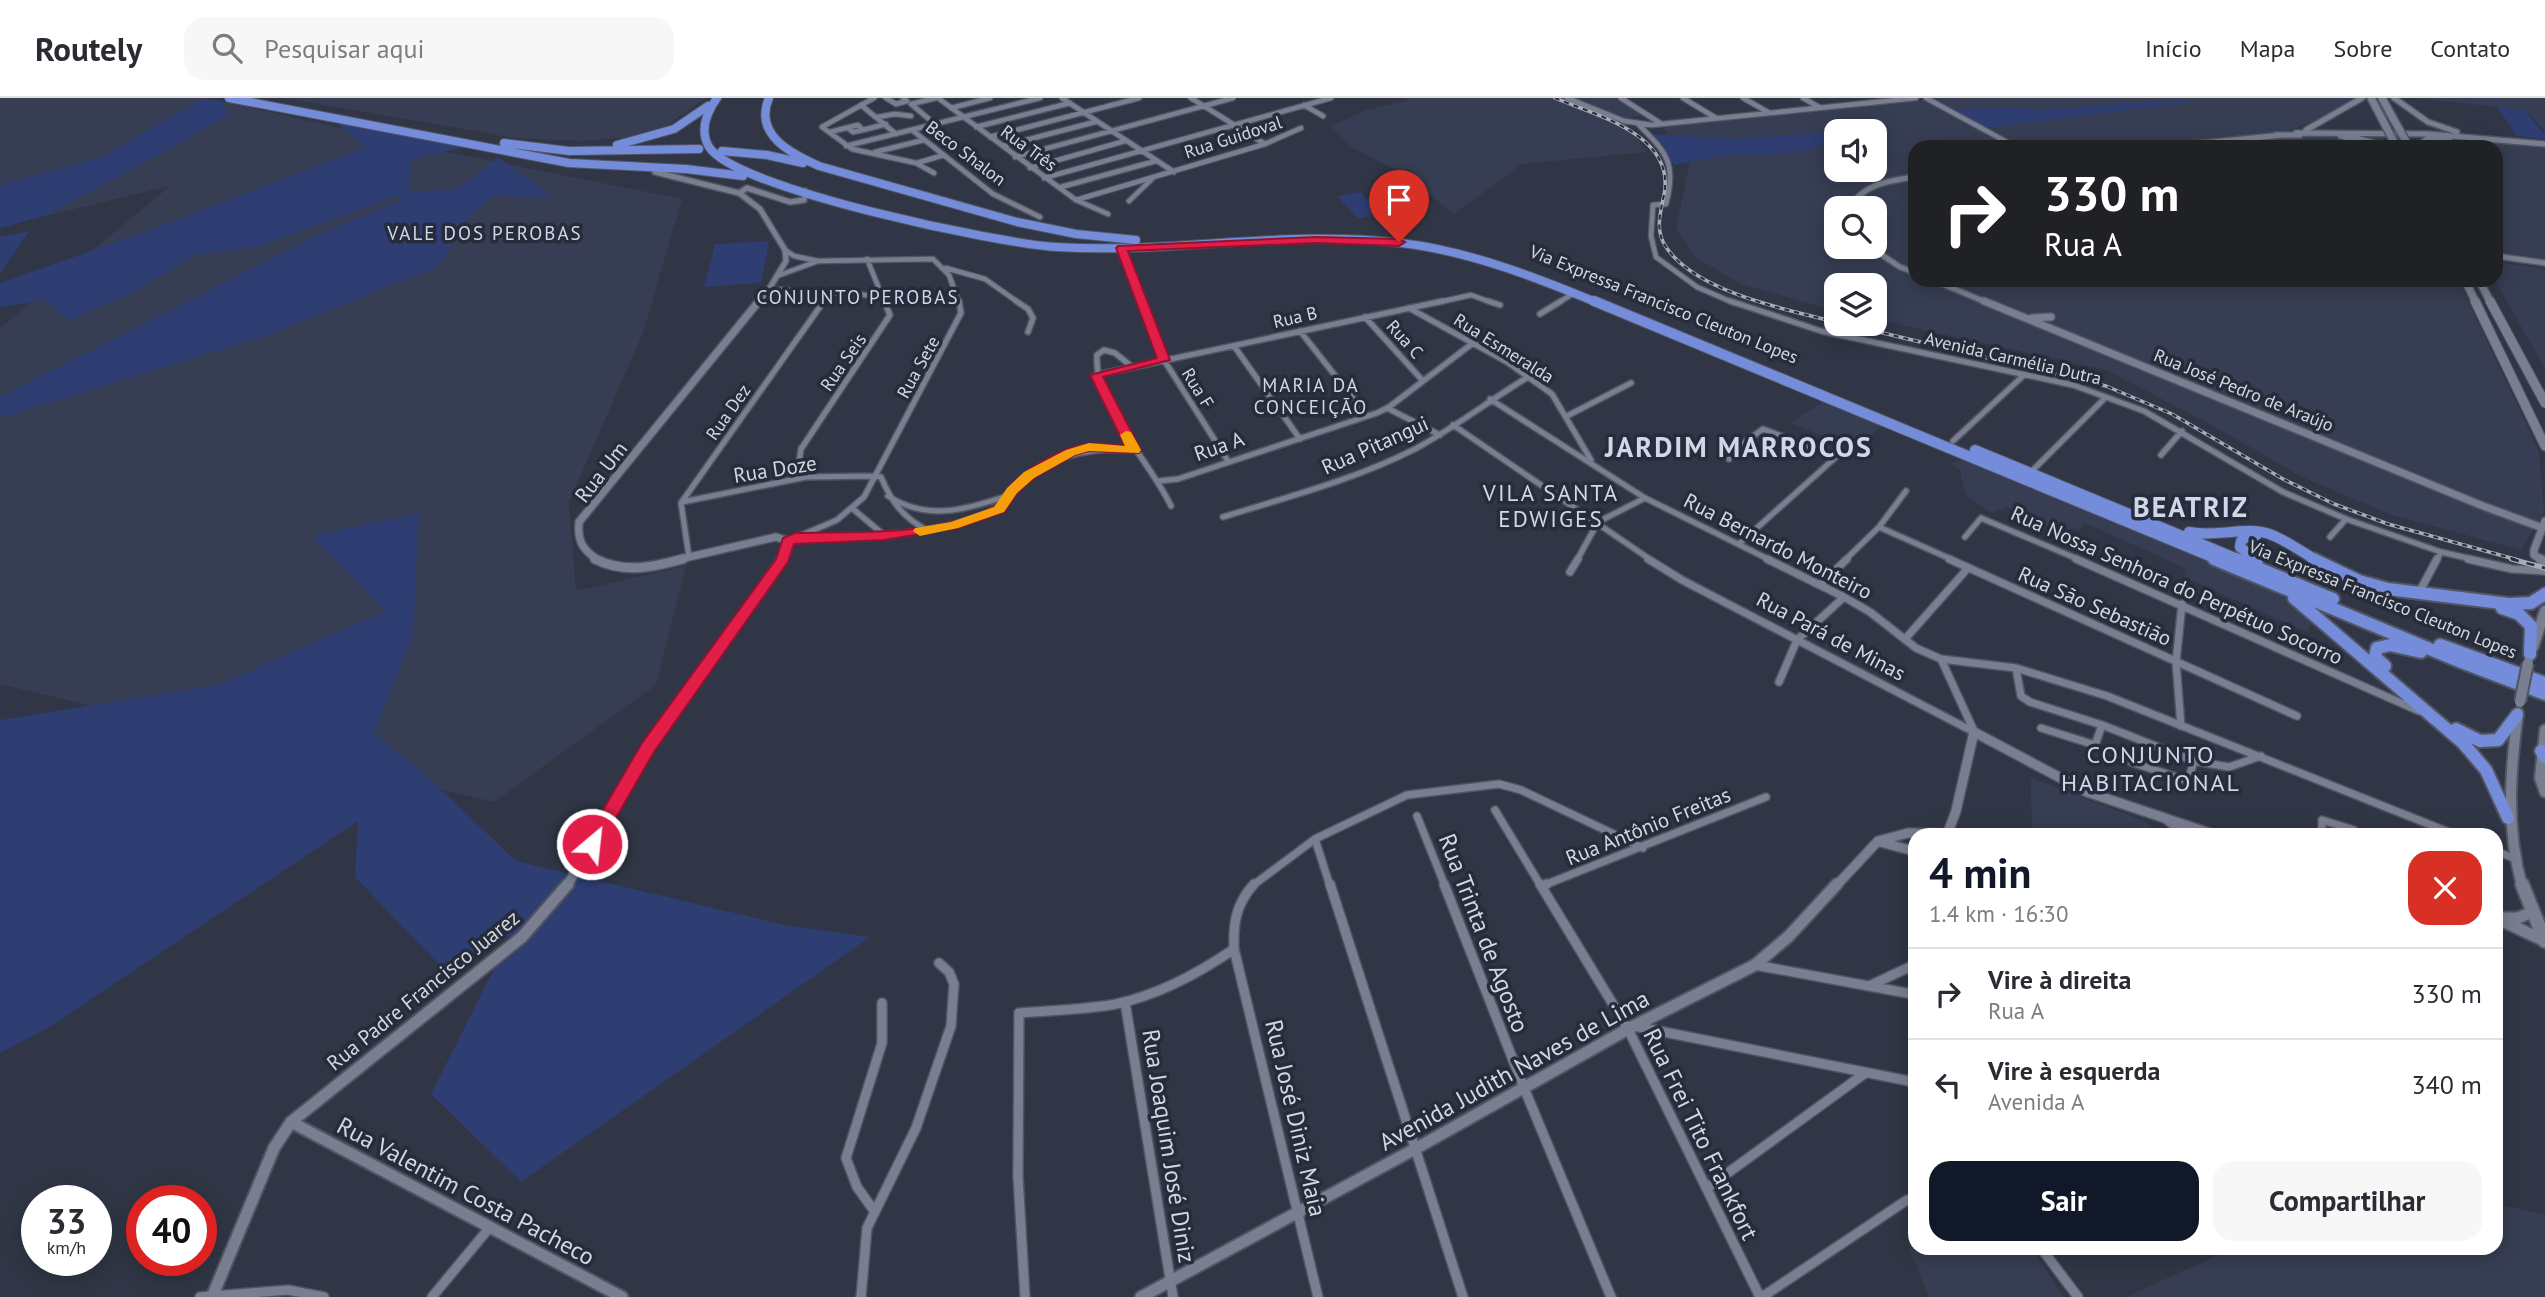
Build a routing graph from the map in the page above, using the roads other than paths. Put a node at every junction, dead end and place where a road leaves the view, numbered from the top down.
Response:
1 (229, 98) edge
2 (262, 98) edge
3 (705, 98) edge
4 (769, 98) edge
5 (874, 98) edge
6 (891, 98) edge
7 (939, 98) edge
8 (990, 98) edge
9 (1040, 98) edge
10 (1062, 98) edge
11 (1139, 98) edge
12 (1191, 98) edge
13 (1234, 98) edge
14 (1331, 98) edge
15 (1567, 98) edge
16 (1621, 98) edge
17 (1683, 98) edge
18 (1743, 98) edge
19 (1803, 98) edge
20 (1864, 98) edge
21 (1916, 98) edge
22 (1926, 98) edge
23 (2382, 98) edge
24 (2394, 98) edge
25 (1318, 99) edge
26 (2360, 99) edge
27 (716, 100) edge
28 (907, 101) edge
29 (2373, 101) edge
30 (1872, 102) junction
31 (1070, 103) junction
32 (862, 105) junction
33 (1304, 105) junction
34 (1202, 106) junction
35 (951, 108) junction
36 (1820, 108) junction
37 (1082, 112) junction
38 (1769, 113) junction
39 (923, 115) junction
40 (1323, 116) dead end
41 (878, 117) junction
42 (964, 118) junction
43 (1717, 118) junction
44 (2329, 118) junction
45 (1095, 121) junction
46 (2428, 122) junction
47 (886, 124) junction
48 (1638, 124) junction
49 (1660, 124) junction
50 (2318, 124) junction
51 (936, 125) junction
52 (1233, 125) junction
53 (976, 127) junction
54 (1301, 128) dead end
55 (912, 130) junction
56 (830, 132) junction
57 (1110, 132) junction
58 (2329, 132) junction
59 (2353, 132) junction
60 (896, 134) junction
61 (2293, 134) junction
62 (2428, 134) junction
63 (2341, 135) junction
64 (2476, 136) junction
65 (990, 137) junction
66 (2449, 137) junction
67 (924, 140) junction
68 (2002, 140) edge
69 (2225, 140) edge
70 (2359, 140) edge
71 (2387, 140) edge
72 (2395, 140) edge
73 (2401, 140) edge
74 (2405, 140) edge
75 (2409, 140) edge
76 (2426, 140) edge
77 (2505, 140) junction
78 (1125, 141) junction
79 (502, 143) junction
80 (2545, 144) edge
81 (1265, 145) junction
82 (846, 146) junction
83 (1003, 146) junction
84 (557, 147) junction
85 (699, 149) dead end
86 (722, 150) dead end
87 (1139, 151) junction
88 (871, 153) junction
89 (523, 155) junction
90 (944, 155) junction
91 (1015, 157) junction
92 (1156, 161) junction
93 (916, 163) junction
94 (1030, 167) junction
95 (831, 170) junction
96 (1174, 172) junction
97 (728, 173) junction
98 (934, 173) dead end
99 (685, 175) junction
100 (1153, 177) junction
101 (1044, 178) junction
102 (1908, 178) edge
103 (776, 183) junction
104 (709, 185) junction
105 (747, 187) junction
106 (1061, 187) junction
107 (805, 191) junction
108 (739, 193) junction
109 (1859, 196) edge
110 (1076, 200) junction
111 (1129, 201) dead end
112 (1108, 214) dead end
113 (989, 216) junction
114 (1040, 216) dead end
115 (974, 235) junction
116 (1121, 248) junction
117 (785, 250) junction
118 (1887, 257) edge
119 (2503, 257) edge
120 (867, 259) junction
121 (818, 261) junction
122 (2545, 263) edge
123 (946, 268) junction
124 (1908, 269) edge
125 (778, 276) junction
126 (1950, 287) edge
127 (2468, 287) edge
128 (2483, 287) edge
129 (769, 289) junction
130 (830, 293) junction
131 (1574, 293) junction
132 (882, 296) junction
133 (1500, 305) dead end
134 (1409, 307) junction
135 (1540, 314) dead end
136 (1365, 317) junction
137 (2050, 317) dead end
138 (2027, 318) junction
139 (1300, 331) junction
140 (1028, 332) dead end
141 (1473, 343) junction
142 (1234, 346) junction
143 (1164, 360) junction
144 (1131, 366) junction
145 (1096, 375) junction
146 (2024, 375) junction
147 (1528, 377) junction
148 (1423, 381) junction
149 (1631, 383) dead end
150 (2106, 397) junction
151 (1490, 399) junction
152 (2545, 403) edge
153 (1387, 408) junction
154 (1367, 416) junction
155 (1567, 416) junction
156 (1453, 425) junction
157 (2182, 431) junction
158 (1440, 435) junction
159 (1300, 439) junction
160 (1953, 441) junction
161 (2545, 446) edge
162 (1134, 450) junction
163 (2161, 455) dead end
164 (1728, 459) dead end
165 (1228, 461) junction
166 (1592, 463) junction
167 (2030, 473) junction
168 (875, 476) junction
169 (806, 477) junction
170 (1159, 481) junction
171 (1906, 491) dead end
172 (888, 496) junction
173 (1008, 496) junction
174 (1645, 498) junction
175 (681, 503) junction
176 (1171, 506) dead end
177 (853, 509) junction
178 (2118, 510) junction
179 (1223, 517) dead end
180 (2346, 519) junction
181 (1598, 522) junction
182 (2544, 525) edge
183 (1879, 527) junction
184 (927, 530) junction
185 (884, 536) junction
186 (1965, 537) dead end
187 (2330, 537) dead end
188 (791, 539) junction
189 (1739, 544) junction
190 (2441, 552) junction
191 (689, 557) junction
192 (2545, 562) edge
193 (1968, 568) junction
194 (2245, 571) junction
195 (1570, 572) dead end
196 (2545, 572) edge
197 (2281, 576) junction
198 (1821, 584) junction
199 (2421, 589) dead end
200 (2545, 594) edge
201 (1844, 597) junction
202 (2182, 604) junction
203 (2545, 611) edge
204 (1905, 639) junction
205 (1797, 640) junction
206 (2529, 658) junction
207 (1941, 659) junction
208 (2176, 662) junction
209 (2461, 662) junction
210 (2016, 668) junction
211 (2391, 680) junction
212 (1779, 682) dead end
213 (2545, 683) edge
214 (2381, 694) junction
215 (2545, 694) edge
216 (2519, 708) junction
217 (2430, 715) junction
218 (2297, 716) dead end
219 (2102, 725) junction
220 (2181, 726) junction
221 (2040, 729) dead end
222 (2545, 730) edge
223 (1974, 732) junction
224 (2543, 754) edge
225 (2262, 756) junction
226 (2194, 761) junction
227 (2131, 762) dead end
228 (2545, 792) edge
229 (1766, 797) dead end
230 (1495, 810) dead end
231 (1417, 816) dead end
232 (2508, 818) junction
233 (2166, 819) junction
234 (1949, 828) edge
235 (2177, 828) edge
236 (2193, 828) edge
237 (2322, 828) edge
238 (2348, 828) edge
239 (2439, 828) edge
240 (1908, 833) edge
241 (1315, 839) junction
242 (1878, 841) junction
243 (1643, 848) junction
244 (1908, 849) edge
245 (2503, 853) edge
246 (2513, 858) junction
247 (1542, 886) junction
248 (2532, 912) junction
249 (2503, 919) edge
250 (2503, 921) edge
251 (2545, 941) edge
252 (1234, 949) junction
253 (939, 963) dead end
254 (1755, 965) junction
255 (1908, 968) edge
256 (1869, 986) junction
257 (1908, 994) edge
258 (1125, 1002) junction
259 (882, 1003) dead end
260 (1631, 1027) junction
261 (1864, 1074) junction
262 (1908, 1081) edge
263 (1524, 1088) junction
264 (291, 1122) junction
265 (1415, 1149) junction
266 (1707, 1188) junction
267 (1907, 1200) dead end
268 (875, 1212) junction
269 (1296, 1213) junction
270 (490, 1227) junction
271 (2046, 1255) edge
272 (1170, 1282) junction
273 (863, 1292) edge
274 (208, 1296) edge
275 (324, 1297) edge
276 (432, 1297) edge
277 (622, 1297) edge
278 (1025, 1297) edge
279 (1141, 1297) edge
280 (1173, 1297) edge
281 (1318, 1297) edge
282 (1464, 1297) edge
283 (1611, 1297) edge
284 (1761, 1297) edge
285 (2078, 1297) edge

1 - 89 highway
2 - 79 highway
3 - 84 highway
4 - 95 highway, Via Expressa Francisco Cleuton Lopes
5 - 32 street
6 - 28 street
7 - 28 street
7 - 35 street, Rua Três
8 - 35 street
9 - 42 street
10 - 31 street
11 - 37 street
12 - 34 street
13 - 34 street
14 - 25 street
15 - 48 street
16 - 49 street
17 - 43 street
18 - 38 street
19 - 36 street
20 - 30 street
21 - 30 street
22 - 68 street
23 - 74 main road, bridge
24 - 46 street
25 - 33 street
26 - 29 street
26 - 44 street
27 - 84 highway
27 - 103 highway
28 - 39 street
29 - 72 main road, bridge
30 - 36 street
31 - 37 street
31 - 53 street
32 - 41 street
32 - 56 street
33 - 40 street
33 - 52 street
34 - 52 street
34 - 57 street
35 - 42 street, Rua Três
36 - 38 street
37 - 45 street
37 - 65 street
38 - 43 street
39 - 41 street
39 - 51 street
41 - 47 street
42 - 51 street
42 - 53 street, Rua Três
43 - 49 street
44 - 50 street
44 - 59 street
45 - 57 street
45 - 83 street
46 - 62 street
46 - 64 street
47 - 56 street
47 - 60 street
48 - 49 street
48 - 146 street, Avenida Carmélia Dutra
50 - 58 street
50 - 61 street
51 - 55 street
52 - 81 street
52 - 87 street
53 - 65 street, Rua Três
54 - 81 street, Rua Guidoval
55 - 60 street
55 - 67 street, Beco Shalon
56 - 82 street
57 - 78 street
57 - 91 street
58 - 59 street
58 - 61 street
58 - 63 street
59 - 62 street
60 - 82 street
61 - 63 street
61 - 69 street
62 - 64 street
62 - 73 street
63 - 70 main road
63 - 71 street
64 - 77 street
65 - 83 street, Rua Três
66 - 75 street
66 - 76 main road
66 - 77 street
67 - 88 street
67 - 90 street, Beco Shalon
77 - 80 street
78 - 87 street
78 - 94 street
79 - 84 highway
79 - 85 highway
81 - 96 street, Rua Guidoval
82 - 88 street
83 - 91 street, Rua Três
86 - 95 highway
87 - 92 street
87 - 101 street
88 - 93 street
89 - 97 highway
89 - 99 highway
90 - 93 street
90 - 114 street, Beco Shalon
91 - 94 street, Rua Três
92 - 96 street
92 - 106 street
93 - 98 street
94 - 101 street, Rua Três
95 - 113 highway, Via Expressa Francisco Cleuton Lopes
96 - 100 street, Rua Guidoval
97 - 99 highway
97 - 103 highway
99 - 104 street
100 - 110 street, Rua Guidoval
100 - 111 street
101 - 106 street, Rua Três
102 - 109 street
103 - 107 highway
104 - 105 street
104 - 108 street
105 - 107 street
105 - 108 street
106 - 110 street, Rua Três
107 - 115 highway, Via Expressa Francisco Cleuton Lopes
108 - 117 street
110 - 112 street, Rua Três
113 - 115 highway
113 - 160 highway, Via Expressa Francisco Cleuton Lopes
115 - 116 highway, Via Expressa Francisco Cleuton Lopes
116 - 131 highway, Via Expressa Francisco Cleuton Lopes
116 - 143 street, Rua F
117 - 121 street
117 - 125 street, Rua Um
118 - 124 street
119 - 122 street
120 - 121 street
120 - 123 street
120 - 132 street, Rua Seis
121 - 125 street
123 - 140 street
123 - 168 street, Rua Sete
125 - 129 street, Rua Um
126 - 138 street, Rua José Pedro de Araújo
127 - 161 main road
128 - 152 main road
129 - 130 street
129 - 191 street, Rua Um
130 - 132 street
130 - 175 street, Rua Dez
131 - 135 street
131 - 194 highway, Via Expressa Francisco Cleuton Lopes
132 - 169 street, Rua Seis
133 - 134 street, Rua B
134 - 136 street, Rua B
134 - 141 street, Rua Esmeralda
136 - 139 street, Rua B
136 - 148 street, Rua C
137 - 138 street
138 - 182 street, Rua José Pedro de Araújo
139 - 142 street, Rua B
139 - 154 street
141 - 147 street, Rua Esmeralda
141 - 148 street, Rua A
142 - 143 street, Rua B
142 - 159 street
143 - 144 street, Rua B
143 - 165 street, Rua F
144 - 145 street, Rua B
144 - 145 street
145 - 162 street
146 - 150 street, Avenida Carmélia Dutra
146 - 160 street
147 - 151 street, Rua Pitangui
147 - 155 street, Rua Esmeralda
148 - 153 street, Rua A
149 - 155 street
150 - 157 street, Avenida Carmélia Dutra
150 - 167 street
151 - 156 street, Rua Pitangui
151 - 166 street, Rua Bernardo Monteiro
153 - 154 street, Rua A
153 - 158 street
154 - 159 street, Rua A
155 - 166 street, Rua Esmeralda
156 - 158 street, Rua Pitangui
156 - 181 street, Rua Pará de Minas
157 - 163 street
157 - 180 street, Avenida Carmélia Dutra
158 - 179 street, Rua Pitangui
159 - 165 street, Rua A
160 - 167 highway, Via Expressa Francisco Cleuton Lopes
162 - 170 street
162 - 173 street
164 - 189 street
165 - 170 street, Rua A
166 - 174 street, Rua Bernardo Monteiro
167 - 178 highway, Via Expressa Francisco Cleuton Lopes
168 - 169 street, Rua Doze
168 - 172 street
168 - 177 street, Rua Sete
169 - 175 street, Rua Doze
170 - 176 street
171 - 183 street
172 - 173 street
172 - 184 street
173 - 184 street
174 - 181 street
174 - 189 street, Rua Bernardo Monteiro
175 - 191 street
177 - 185 street
177 - 188 street
178 - 197 highway, Via Expressa Francisco Cleuton Lopes
178 - 200 highway
180 - 187 street
180 - 190 street, Avenida Carmélia Dutra
181 - 195 street
181 - 205 street, Rua Pará de Minas
182 - 192 street, Rua José Pedro de Araújo
183 - 193 street, Rua São Sebastião
183 - 198 street
184 - 185 street
185 - 188 street
186 - 202 street, Rua Nossa Senhora do Perpétuo Socorro
188 - 191 street, Rua Um
188 - 264 street, Rua Padre Francisco Juarez
189 - 198 street, Rua Bernardo Monteiro
190 - 196 street, Avenida Carmélia Dutra
190 - 199 street
193 - 204 street
193 - 208 street, Rua São Sebastião
194 - 209 highway, Via Expressa Francisco Cleuton Lopes
194 - 211 highway
197 - 206 highway
197 - 213 highway, Via Expressa Francisco Cleuton Lopes
198 - 201 street, Rua Bernardo Monteiro
201 - 204 street, Rua Bernardo Monteiro
201 - 205 street
202 - 208 street
202 - 214 street, Rua Nossa Senhora do Perpétuo Socorro
203 - 206 main road
204 - 207 street, Rua Bernardo Monteiro
205 - 212 street
205 - 223 street, Rua Pará de Minas
206 - 216 main road, bridge
207 - 210 street, Rua Bernardo Monteiro
207 - 223 street
208 - 218 street, Rua São Sebastião
208 - 220 street
209 - 215 highway, Via Expressa Francisco Cleuton Lopes
209 - 216 highway
210 - 219 street
210 - 220 street, Rua Bernardo Monteiro
211 - 214 street
211 - 217 highway
214 - 217 street, Rua Nossa Senhora do Perpétuo Socorro
216 - 232 main road
217 - 232 highway
219 - 221 street
219 - 226 street
220 - 225 street, Rua Bernardo Monteiro
222 - 224 main road
223 - 233 street, Rua Pará de Minas
223 - 234 street
224 - 228 main road
225 - 226 street
225 - 239 street, Rua Bernardo Monteiro
226 - 227 street
229 - 243 street, Rua Antônio Freitas
230 - 247 street, Rua Frei Tito Frankfort
231 - 263 street, Rua Trinta de Agosto
232 - 246 main road
233 - 235 street
233 - 236 street, Rua Pará de Minas
237 - 238 street
240 - 242 street
241 - 243 street, Rua José Diniz Maia
241 - 252 street, Rua José Diniz Maia
241 - 265 street
242 - 244 street
242 - 254 street, Avenida Judith Naves de Lima
243 - 247 street, Rua Antônio Freitas
245 - 246 street
246 - 248 main road
247 - 260 street, Rua Frei Tito Frankfort
248 - 249 street
248 - 251 main road
250 - 251 street
252 - 258 street
252 - 269 street, Rua José Diniz Maia
253 - 268 street
254 - 256 street
254 - 260 street, Avenida Judith Naves de Lima
255 - 256 street
256 - 257 street
258 - 272 street, Rua Joaquim José Diniz
258 - 278 street
259 - 268 street
260 - 261 street
260 - 263 street, Avenida Judith Naves de Lima
260 - 266 street, Rua Frei Tito Frankfort
261 - 262 street
261 - 266 street
263 - 265 street, Avenida Judith Naves de Lima
263 - 283 street, Rua Trinta de Agosto
264 - 270 street, Rua Valentim Costa Pacheco
264 - 274 street, Rua Padre Francisco Juarez
265 - 269 street, Avenida Judith Naves de Lima
265 - 282 street
266 - 284 street, Rua Frei Tito Frankfort
267 - 284 street
268 - 273 street
269 - 272 street, Avenida Judith Naves de Lima
269 - 281 street, Rua José Diniz Maia
270 - 276 street
270 - 277 street, Rua Valentim Costa Pacheco
271 - 285 street
272 - 279 street, Avenida Judith Naves de Lima
272 - 280 street, Rua Joaquim José Diniz
274 - 275 street

